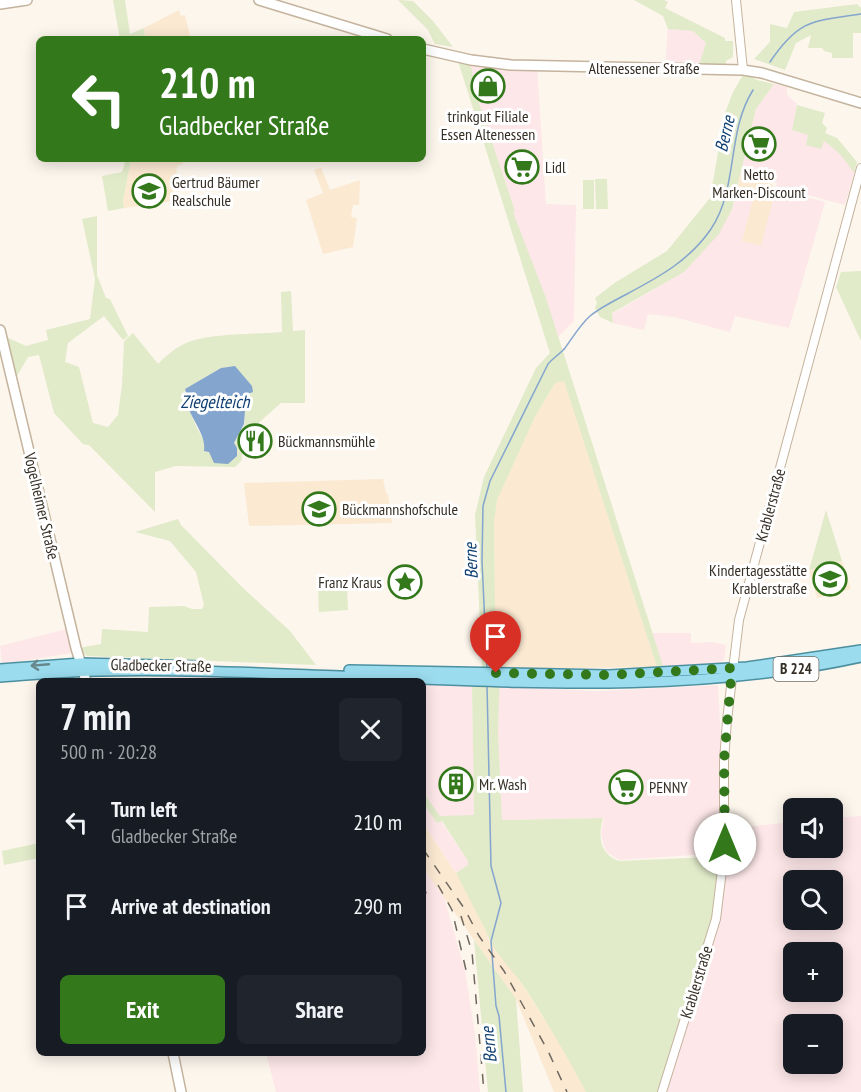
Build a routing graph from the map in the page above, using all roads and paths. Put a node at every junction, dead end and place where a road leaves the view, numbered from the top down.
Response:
1 (27, 0) edge
2 (259, 0) edge
3 (736, 0) edge
4 (0, 4) edge
5 (377, 36) edge
6 (426, 50) edge
7 (743, 70) junction
8 (861, 103) edge
9 (861, 168) edge
10 (0, 330) edge
11 (861, 650) edge
12 (861, 657) edge
13 (0, 669) edge
14 (99, 671) junction
15 (84, 672) edge
16 (732, 673) junction
17 (616, 674) junction
18 (0, 677) edge
19 (481, 677) junction
20 (493, 677) junction
21 (94, 678) edge
22 (610, 684) junction
23 (173, 1056) edge
24 (181, 1092) edge
25 (662, 1092) edge

1 - 4 main road
2 - 5 main road
3 - 7 street
6 - 7 main road, Altenessener Straße
7 - 8 main road, Altenessener Straße
9 - 16 street, Krablerstraße
10 - 15 main road, Vogelheimer Straße
11 - 16 main road, Gladbecker Straße / B 224
12 - 16 main road, Gladbecker Straße / B 224
15 -> 13 main road, Gladbecker Straße / B 224
14 - 15 main road, Gladbecker Straße / B 224
14 - 19 main road, Gladbecker Straße / B 224
14 - 21 main road
15 - 18 main road, Gladbecker Straße / B 224
15 - 19 main road, Gladbecker Straße / B 224
16 - 17 main road, Gladbecker Straße / B 224
16 - 22 main road, Gladbecker Straße / B 224
16 - 25 street, Krablerstraße
17 - 20 main road, Gladbecker Straße / B 224
17 - 22 main road
19 - 20 main road, Gladbecker Straße / B 224
20 - 22 main road, Gladbecker Straße / B 224
23 - 24 main road

